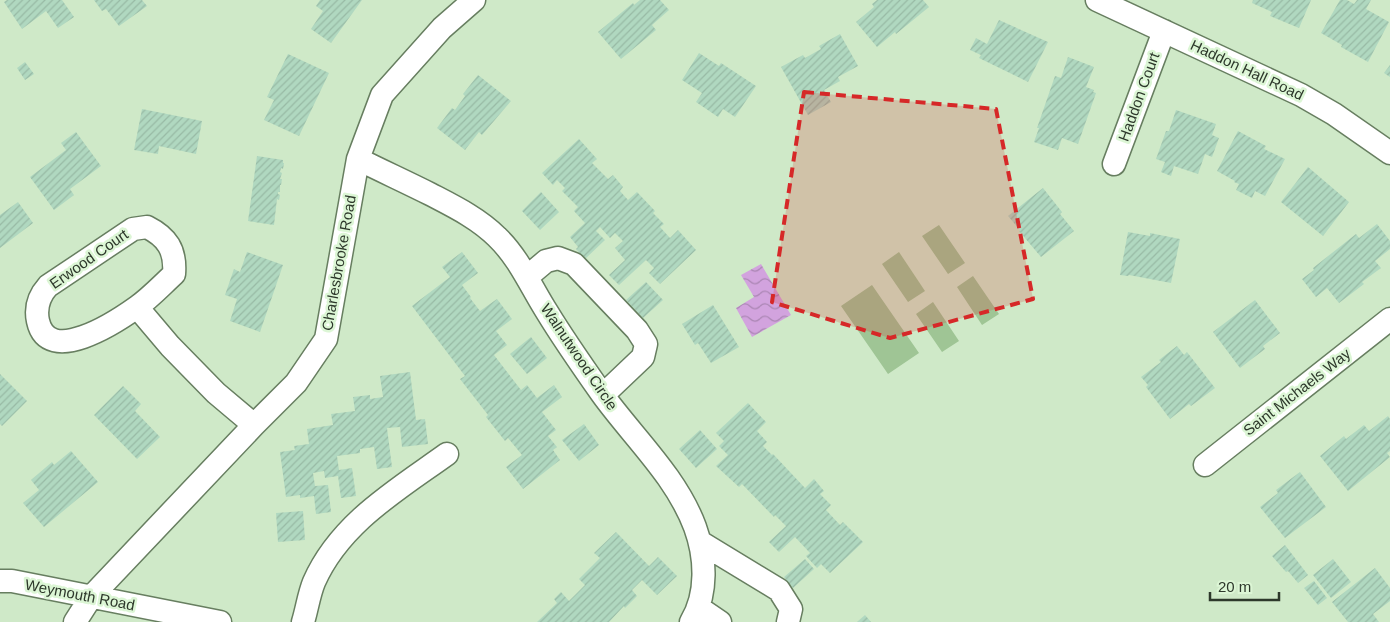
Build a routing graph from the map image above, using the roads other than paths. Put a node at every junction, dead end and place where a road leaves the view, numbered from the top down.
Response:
1 (474, 0) edge
2 (1097, 0) edge
3 (1164, 31) junction
4 (1390, 153) edge
5 (358, 159) junction
6 (1114, 164) dead end
7 (527, 276) junction
8 (137, 307) junction
9 (1390, 319) edge
10 (603, 395) junction
11 (254, 425) junction
12 (447, 454) dead end
13 (1205, 465) dead end
14 (700, 542) junction
15 (0, 581) edge
16 (91, 597) junction
17 (694, 614) edge
18 (75, 622) edge
19 (220, 622) edge
20 (303, 622) edge
21 (720, 622) edge
22 (788, 622) edge

1 - 5 street, Charlesbrooke Road
2 - 3 street, Haddon Hall Road
3 - 4 street, Haddon Hall Road
3 - 6 street, Haddon Court
5 - 7 street, Walnutwood Circle
5 - 11 street, Charlesbrooke Road
7 - 10 street, Walnutwood Circle
7 - 10 street
8 - 8 street, Erwood Court
8 - 11 street
9 - 13 street, Saint Michaels Way
10 - 14 street, Walnutwood Circle
11 - 16 street, Charlesbrooke Road
12 - 20 street
14 - 17 street, Walnutwood Circle
14 - 22 street
15 - 16 street, Weymouth Road
16 - 18 street
16 - 19 street, Weymouth Road
17 - 21 street

